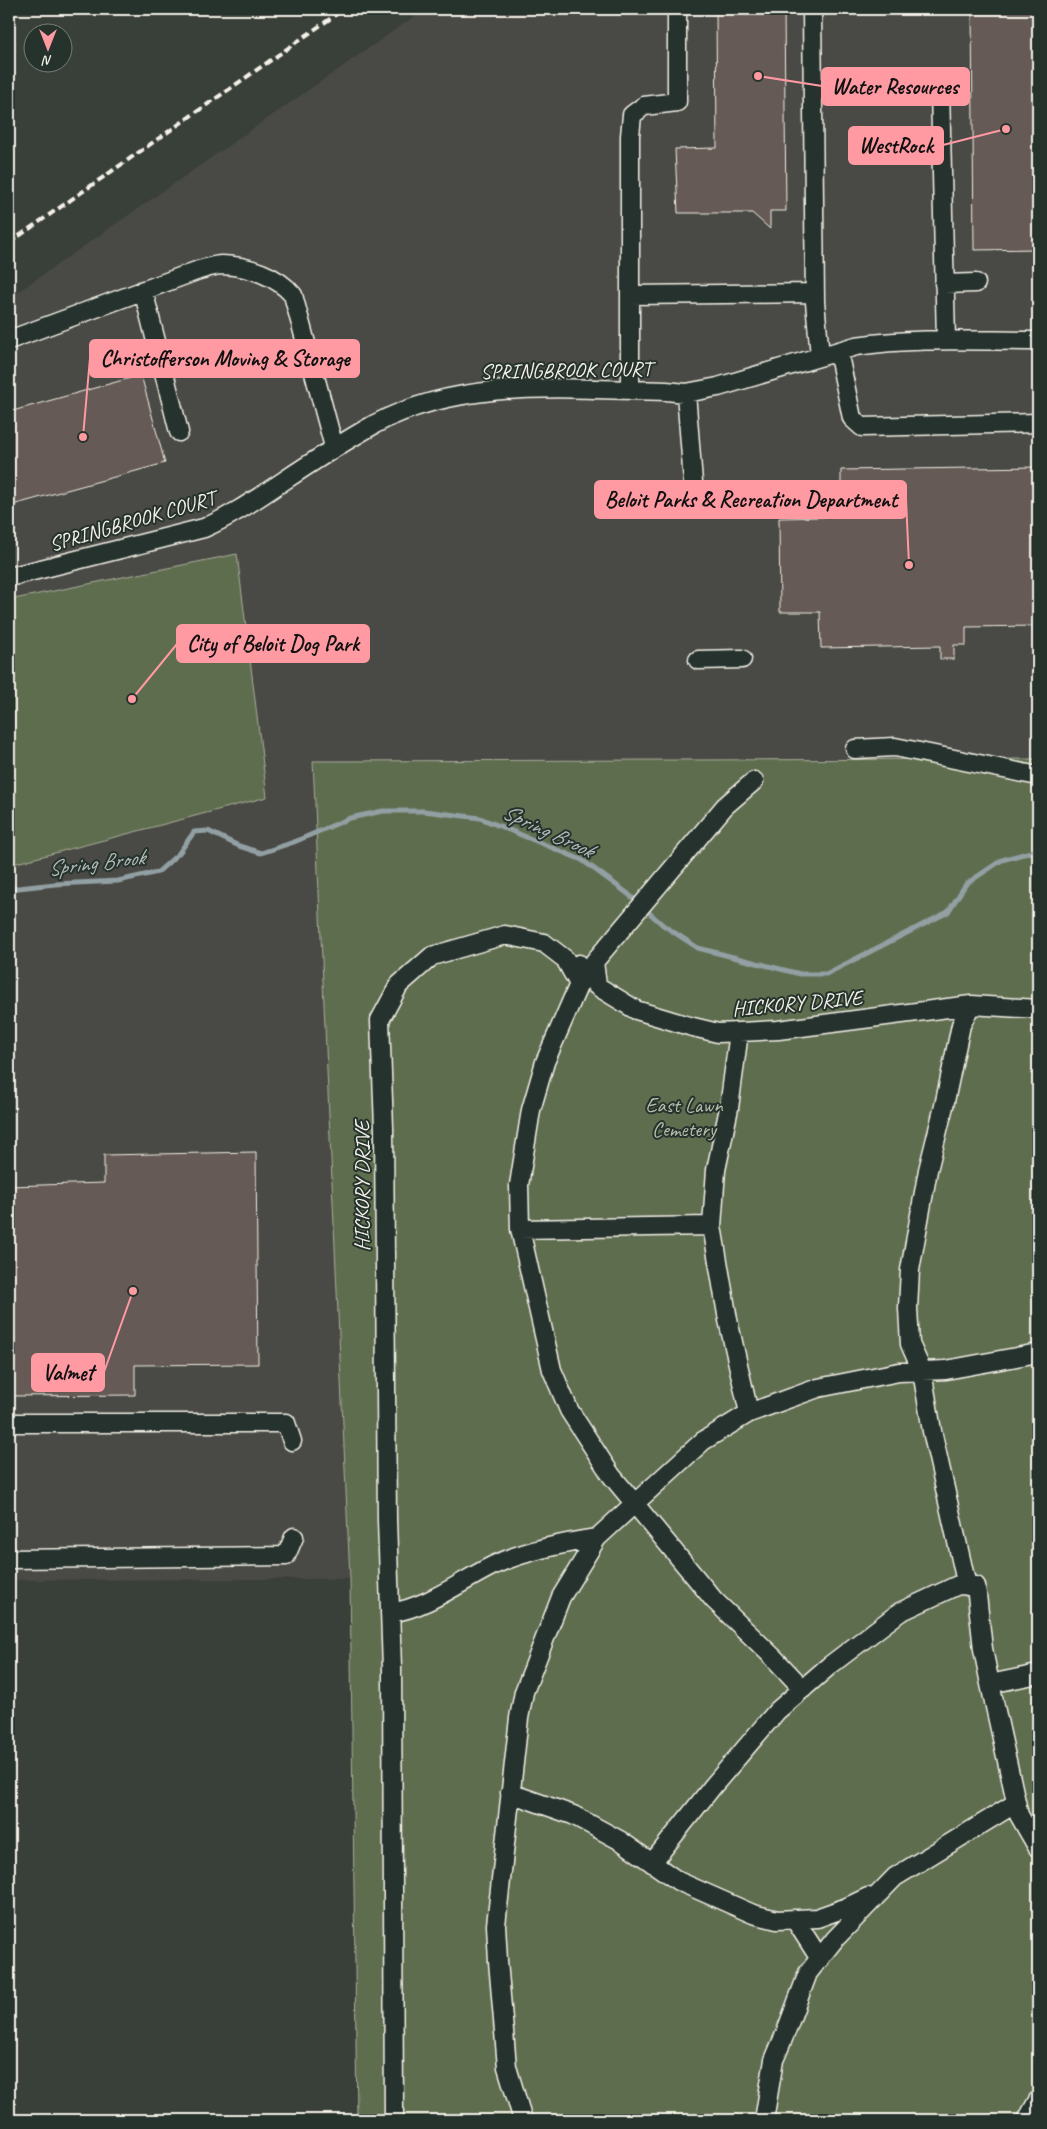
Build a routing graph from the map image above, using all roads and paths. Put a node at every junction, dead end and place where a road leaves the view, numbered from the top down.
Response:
1 (677, 9) edge
2 (812, 9) edge
3 (940, 89) dead end
4 (976, 283) dead end
5 (944, 284) junction
6 (143, 290) junction
7 (815, 293) junction
8 (630, 295) junction
9 (9, 340) edge
10 (946, 340) junction
11 (1038, 342) edge
12 (838, 351) junction
13 (820, 356) junction
14 (630, 390) junction
15 (686, 393) junction
16 (1038, 423) edge
17 (179, 432) dead end
18 (334, 447) junction
19 (738, 493) dead end
20 (9, 577) edge
21 (742, 659) dead end
22 (698, 660) dead end
23 (855, 748) dead end
24 (1038, 776) edge
25 (754, 781) dead end
26 (579, 964) dead end
27 (598, 986) junction
28 (971, 1005) junction
29 (1038, 1009) edge
30 (738, 1032) junction
31 (712, 1226) junction
32 (520, 1229) junction
33 (1038, 1353) edge
34 (922, 1371) junction
35 (749, 1413) junction
36 (9, 1422) edge
37 (292, 1441) dead end
38 (633, 1504) junction
39 (294, 1537) dead end
40 (597, 1538) junction
41 (9, 1559) edge
42 (967, 1586) junction
43 (390, 1609) junction
44 (1038, 1674) edge
45 (990, 1684) junction
46 (803, 1689) junction
47 (510, 1793) junction
48 (1016, 1803) junction
49 (1038, 1848) edge
50 (652, 1864) junction
51 (879, 1891) junction
52 (795, 1920) junction
53 (820, 1959) junction
54 (1038, 2100) edge
55 (394, 2120) edge
56 (523, 2120) edge
57 (764, 2120) edge
58 (1027, 2120) edge

1 - 8 street
2 - 7 street
3 - 5 street
4 - 5 street
5 - 10 street
6 - 9 street
6 - 17 street
6 - 18 street
7 - 8 street
7 - 13 street
8 - 14 street
10 - 11 street, SPRINGBROOK COURT
10 - 12 street, SPRINGBROOK COURT
12 - 13 street, SPRINGBROOK COURT
12 - 16 street
13 - 15 street, SPRINGBROOK COURT
14 - 15 street, SPRINGBROOK COURT
14 - 18 street, SPRINGBROOK COURT
15 - 19 street
18 - 20 street, SPRINGBROOK COURT
21 - 22 street
23 - 24 street
25 - 27 street
26 - 27 street, HICKORY DRIVE
27 - 30 street, HICKORY DRIVE
28 - 29 street, HICKORY DRIVE
28 - 30 street, HICKORY DRIVE
28 - 34 street
30 - 31 street
31 - 32 street
31 - 35 street
32 - 38 street
32 - 43 street, HICKORY DRIVE
33 - 34 street
34 - 35 street
34 - 42 street
35 - 38 street
36 - 37 street
38 - 40 street
38 - 46 street
39 - 41 street
40 - 43 street
40 - 47 street
42 - 45 street
42 - 46 street
43 - 55 street, HICKORY DRIVE
44 - 45 street
45 - 48 street
46 - 50 street
47 - 50 street
47 - 56 street
48 - 49 street
48 - 51 street
50 - 52 street
51 - 52 street
51 - 53 street
52 - 53 street
53 - 57 street
54 - 58 street

